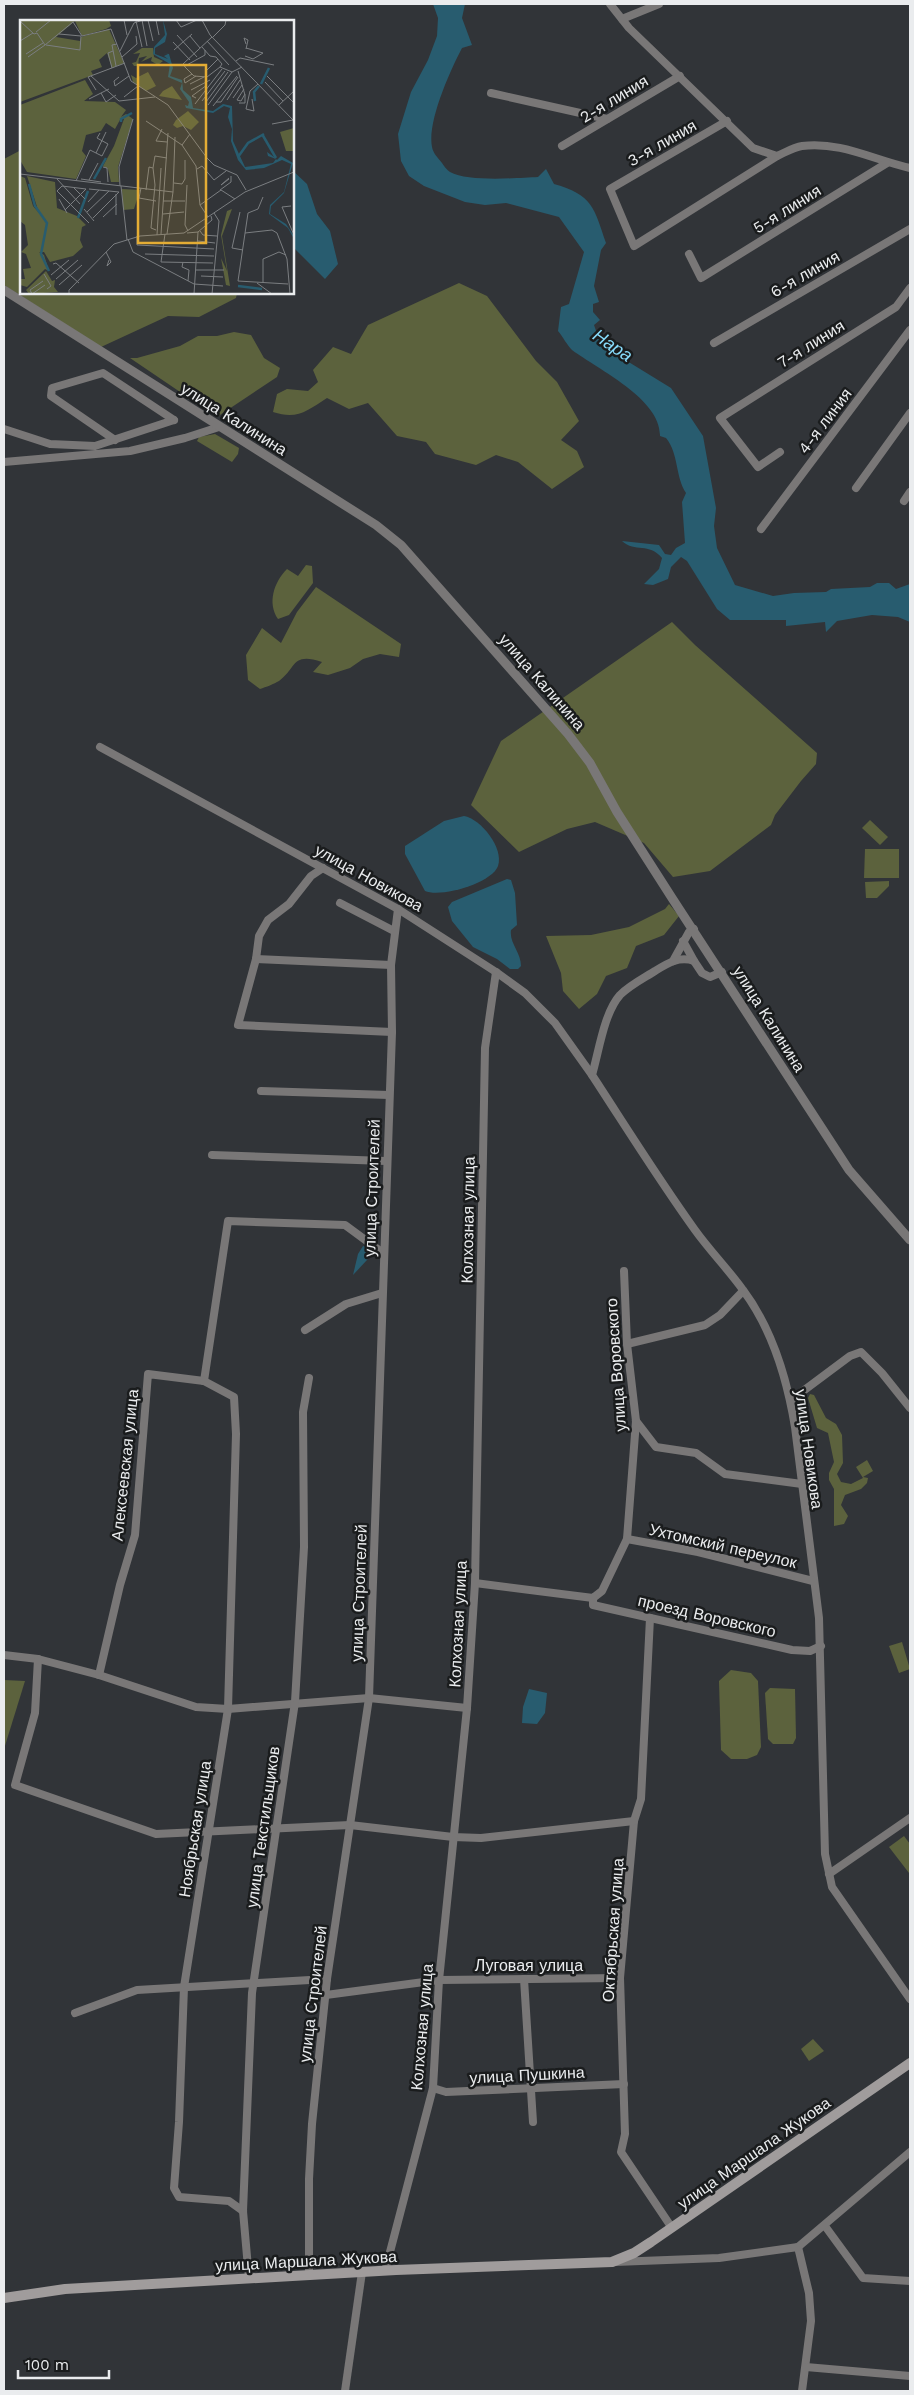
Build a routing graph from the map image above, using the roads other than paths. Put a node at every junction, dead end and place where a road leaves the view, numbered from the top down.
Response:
1 (610, 4) edge
2 (659, 4) edge
3 (622, 19) junction
4 (680, 76) junction
5 (491, 93) dead end
6 (607, 119) junction
7 (727, 121) junction
8 (562, 146) dead end
9 (777, 156) junction
10 (887, 163) junction
11 (910, 168) edge
12 (910, 229) edge
13 (689, 254) dead end
14 (910, 288) edge
15 (4, 290) edge
16 (910, 330) edge
17 (714, 343) dead end
18 (910, 413) edge
19 (219, 427) junction
20 (4, 429) edge
21 (117, 439) junction
22 (130, 451) junction
23 (780, 452) dead end
24 (4, 462) edge
25 (856, 488) dead end
26 (910, 492) edge
27 (904, 501) dead end
28 (761, 529) dead end
29 (100, 748) dead end
30 (323, 868) junction
31 (340, 903) dead end
32 (398, 909) junction
33 (694, 929) junction
34 (394, 932) junction
35 (683, 941) junction
36 (256, 959) junction
37 (673, 960) junction
38 (694, 960) junction
39 (391, 965) junction
40 (496, 972) junction
41 (722, 972) junction
42 (392, 1032) junction
43 (592, 1074) junction
44 (261, 1091) dead end
45 (389, 1095) junction
46 (212, 1155) dead end
47 (386, 1161) junction
48 (910, 1240) edge
49 (383, 1253) junction
50 (624, 1270) dead end
51 (743, 1291) junction
52 (382, 1293) junction
53 (306, 1330) dead end
54 (627, 1344) junction
55 (309, 1378) dead end
56 (204, 1381) junction
57 (791, 1400) junction
58 (910, 1408) edge
59 (636, 1421) junction
60 (802, 1484) junction
61 (627, 1539) junction
62 (813, 1581) junction
63 (475, 1583) junction
64 (593, 1598) junction
65 (650, 1618) junction
66 (820, 1646) junction
67 (4, 1655) edge
68 (38, 1659) junction
69 (99, 1675) junction
70 (369, 1698) junction
71 (295, 1702) junction
72 (467, 1708) junction
73 (228, 1709) junction
74 (910, 1818) edge
75 (634, 1821) junction
76 (350, 1825) junction
77 (278, 1827) junction
78 (208, 1830) junction
79 (453, 1837) junction
80 (829, 1874) junction
81 (328, 1978) junction
82 (620, 1978) junction
83 (524, 1979) junction
84 (439, 1980) junction
85 (254, 1983) junction
86 (184, 1987) junction
87 (326, 1995) junction
88 (910, 1999) edge
89 (75, 2013) dead end
90 (910, 2063) edge
91 (624, 2084) junction
92 (433, 2088) junction
93 (531, 2088) junction
94 (533, 2122) dead end
95 (910, 2152) edge
96 (242, 2210) junction
97 (825, 2226) junction
98 (672, 2228) junction
99 (798, 2247) junction
100 (612, 2262) junction
101 (385, 2271) junction
102 (362, 2272) junction
103 (309, 2275) junction
104 (248, 2279) junction
105 (910, 2281) edge
106 (4, 2298) edge
107 (806, 2367) junction
108 (910, 2376) edge
109 (344, 2391) edge
110 (802, 2391) edge

1 - 3 street
2 - 3 street
3 - 4 street
4 - 6 street, 2-я линия
4 - 7 street
5 - 6 street
6 - 8 street, 2-я линия
7 - 9 street
7 - 9 street, 3-я линия
9 - 10 street
10 - 11 street
10 - 13 street, 5-я линия
12 - 17 street, 6-я линия
14 - 23 street, 7-я линия
15 - 19 street, улица Калинина
16 - 28 street, 4-я линия
18 - 25 street
19 - 22 street
19 - 33 street, улица Калинина
20 - 21 street
21 - 21 street
21 - 22 street
22 - 24 street
26 - 27 street
29 - 30 street, улица Новикова
30 - 32 street, улица Новикова
30 - 36 street
31 - 34 street
32 - 34 street, улица Строителей
32 - 40 street, улица Новикова
33 - 35 street
33 - 41 street, улица Калинина
34 - 39 street, улица Строителей
35 - 37 street
35 - 38 street
36 - 39 street
36 - 42 street
37 - 38 street
37 - 43 street
38 - 41 street
39 - 42 street, улица Строителей
40 - 43 street, улица Новикова
40 - 63 street, Колхозная улица
41 - 48 street, улица Калинина
42 - 45 street, улица Строителей
43 - 51 street, улица Новикова
44 - 45 street
45 - 47 street, улица Строителей
46 - 47 street
47 - 49 street, улица Строителей
49 - 52 street, улица Строителей
49 - 56 street
50 - 54 street, улица Воровского
51 - 54 street
51 - 57 street, улица Новикова
52 - 53 street
52 - 70 street, улица Строителей
54 - 59 street, улица Воровского
55 - 71 street, улица Текстильщиков
56 - 69 street, Алексеевская улица
56 - 73 street, Ноябрьская улица
57 - 58 street
57 - 60 street, улица Новикова
59 - 60 street
59 - 61 street, улица Воровского
60 - 62 street, улица Новикова
61 - 62 street, Ухтомский переулок
61 - 64 street, улица Воровского
62 - 66 street, улица Новикова
63 - 64 street
63 - 72 street, Колхозная улица
64 - 65 street, проезд Воровского
65 - 66 street, проезд Воровского
65 - 75 street, Октябрьская улица
66 - 80 street, улица Новикова
67 - 68 street
68 - 69 street
68 - 78 street
69 - 73 street
70 - 71 street
70 - 72 street
70 - 76 street, улица Строителей
71 - 73 street
71 - 77 street, улица Текстильщиков
72 - 79 street, Колхозная улица
73 - 78 street, Ноябрьская улица
74 - 80 street
75 - 79 street
75 - 82 street, Октябрьская улица
76 - 77 street
76 - 79 street
76 - 81 street, улица Строителей
77 - 78 street
77 - 85 street, улица Текстильщиков
78 - 86 street, Ноябрьская улица
79 - 84 street, Колхозная улица
80 - 88 street, улица Новикова
81 - 85 street
81 - 87 street, улица Строителей
82 - 83 street, Луговая улица
82 - 91 street, Октябрьская улица
83 - 84 street, Луговая улица
83 - 93 street
84 - 87 street, Луговая улица
84 - 92 street, Колхозная улица
85 - 86 street
85 - 96 street, улица Текстильщиков
86 - 89 street
86 - 96 street, Ноябрьская улица
87 - 103 street, улица Строителей
90 - 98 main road, улица Маршала Жукова
91 - 93 street, улица Пушкина
91 - 98 street, Октябрьская улица
92 - 93 street, улица Пушкина
92 - 101 street, Колхозная улица
93 - 94 street
95 - 97 street, улица Маршала Жукова
96 - 104 street, улица Текстильщиков
97 - 99 street, улица Маршала Жукова
97 - 105 street
98 - 100 main road, улица Маршала Жукова
99 - 100 street, улица Маршала Жукова
99 - 107 street
100 - 101 main road, улица Маршала Жукова
101 - 102 main road, улица Маршала Жукова
102 - 103 main road, улица Маршала Жукова
102 - 109 street
103 - 104 main road, улица Маршала Жукова
104 - 106 main road, улица Маршала Жукова
107 - 108 street
107 - 110 street

